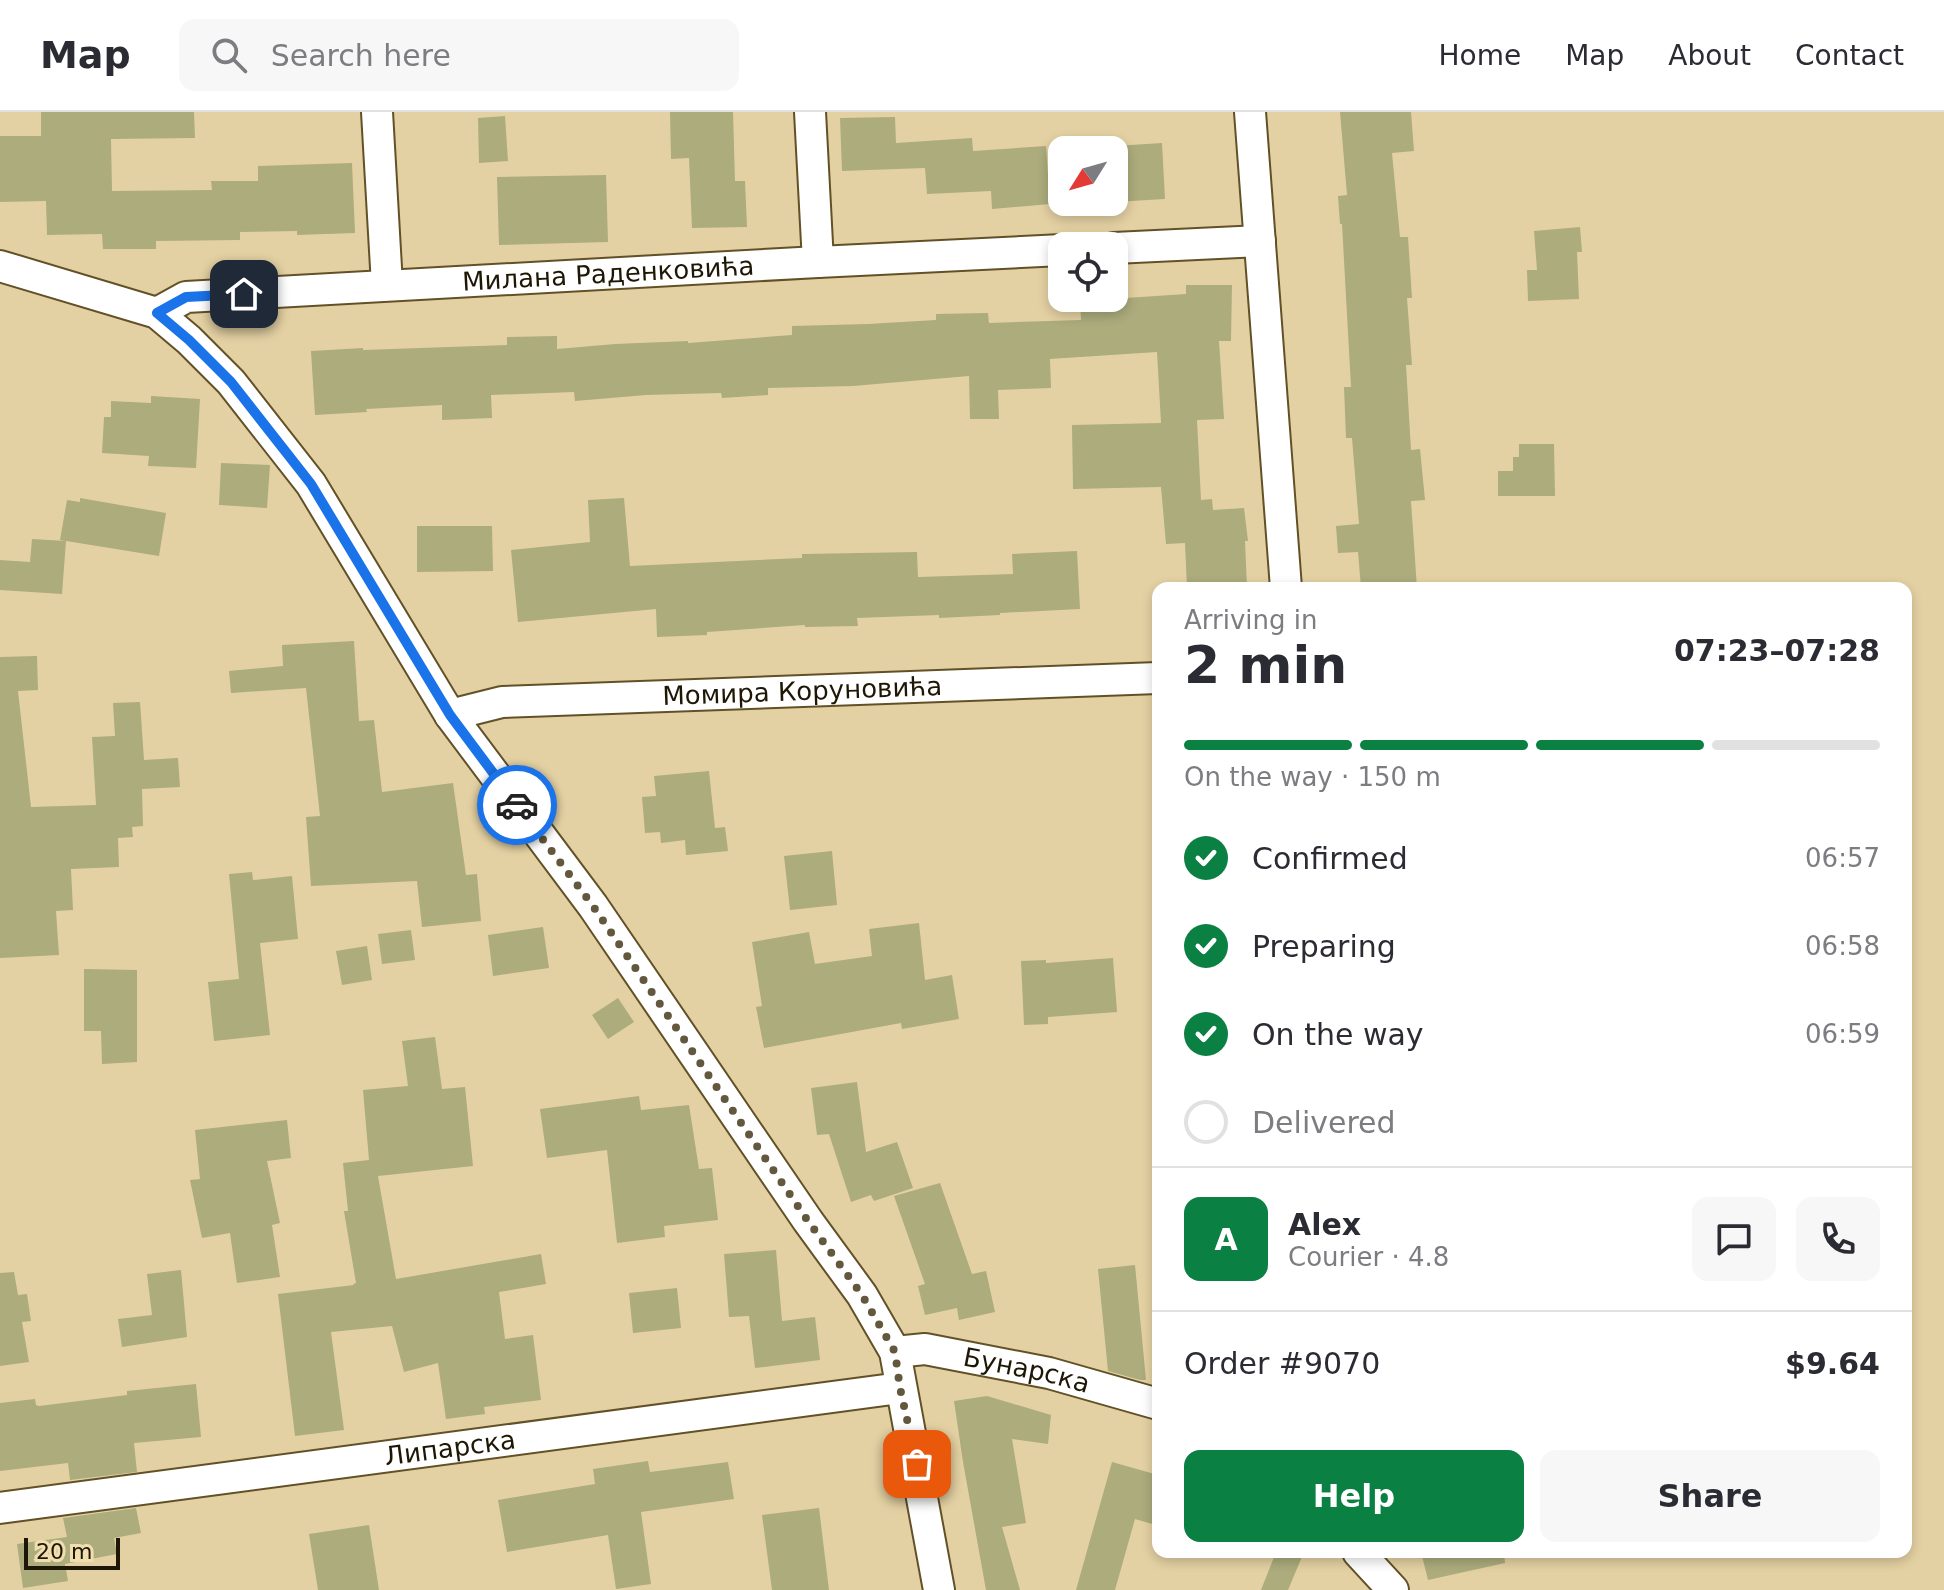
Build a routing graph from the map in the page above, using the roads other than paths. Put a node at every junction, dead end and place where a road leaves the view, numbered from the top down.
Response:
1 (377, 112) edge
2 (810, 112) edge
3 (1250, 112) edge
4 (1260, 241) junction
5 (1128, 247) edge
6 (1048, 251) edge
7 (818, 262) junction
8 (0, 266) edge
9 (387, 285) junction
10 (157, 313) junction
11 (1286, 582) edge
12 (1152, 678) edge
13 (450, 715) junction
14 (895, 1352) junction
15 (900, 1388) junction
16 (1152, 1402) edge
17 (0, 1508) edge
18 (1364, 1558) edge
19 (939, 1590) edge
20 (1393, 1590) edge

1 - 9 street
2 - 7 street
3 - 4 street
4 - 5 street
4 - 11 street
6 - 7 street, Милана Раденковића
7 - 9 street, Милана Раденковића
8 - 10 street
9 - 10 street, Милана Раденковића
10 - 13 street
12 - 13 street, Момира Коруновића
13 - 14 street
14 - 15 street
14 - 16 street, Бунарска
15 - 17 street, Липарска
15 - 19 street
18 - 20 street

